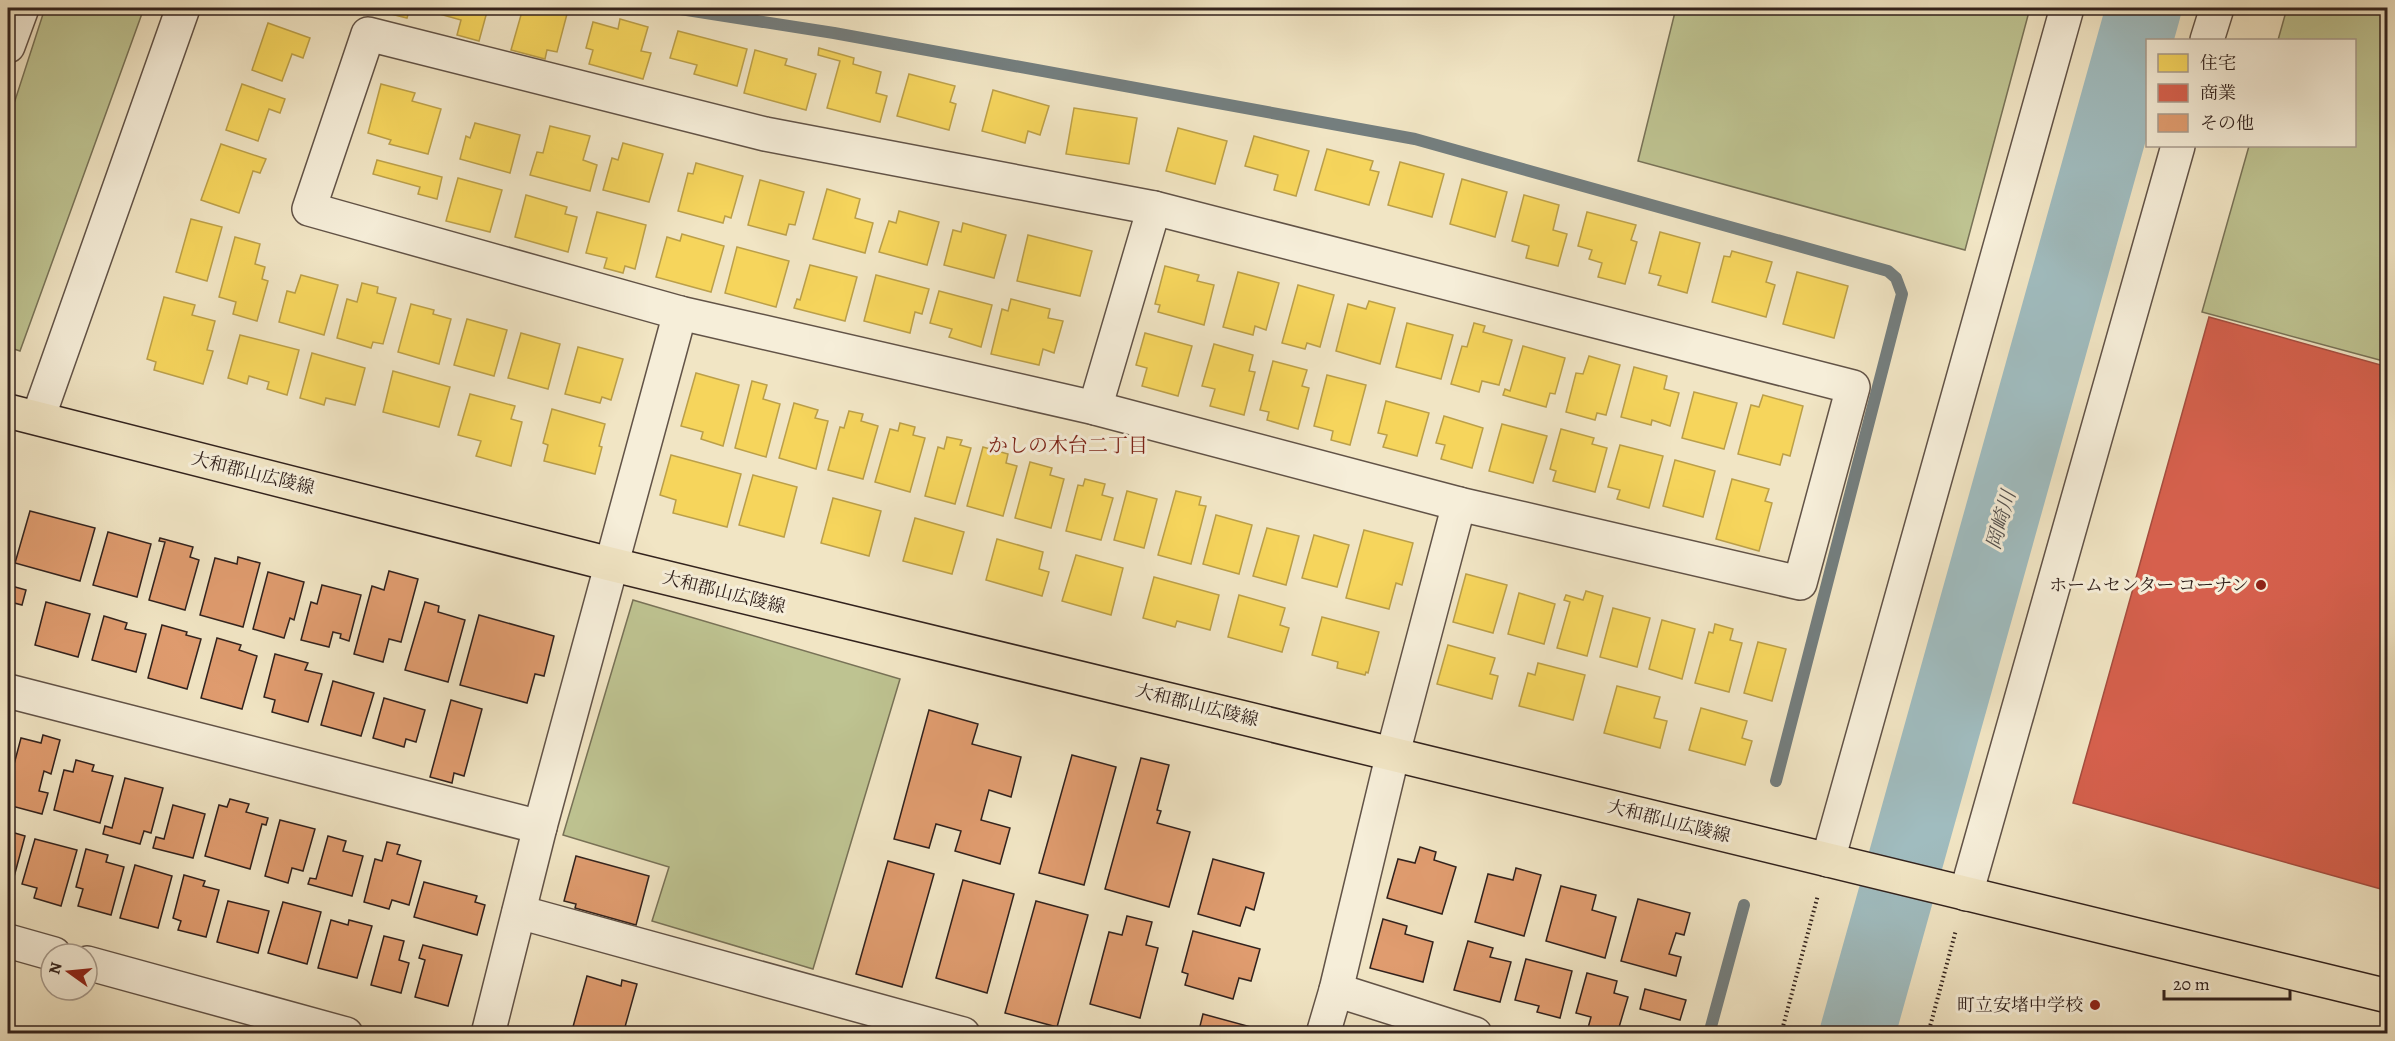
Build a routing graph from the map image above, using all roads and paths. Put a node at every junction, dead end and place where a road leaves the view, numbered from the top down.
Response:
1 (22, 8) edge
2 (183, 8) edge
3 (2067, 8) edge
4 (2217, 8) edge
5 (2207, 39) edge
6 (8, 46) edge
7 (2178, 147) edge
8 (1154, 208) junction
9 (680, 313) junction
10 (1095, 408) junction
11 (23, 414) edge
12 (1459, 504) junction
13 (610, 564) junction
14 (8, 691) edge
15 (1393, 753) junction
16 (540, 827) junction
17 (1828, 860) junction
18 (1966, 894) junction
19 (519, 912) junction
20 (8, 941) edge
21 (39, 950) edge
22 (99, 966) edge
23 (1336, 990) junction
24 (2388, 996) edge
25 (346, 1034) edge
26 (488, 1034) edge
27 (963, 1034) edge
28 (1323, 1034) edge
29 (1475, 1034) edge
30 (1781, 1034) edge
31 (1928, 1034) edge

1 - 6 street
2 - 11 street
3 - 17 street
4 - 5 street
7 - 18 street
8 - 9 street
8 - 10 street
8 - 12 street
9 - 10 street
9 - 13 street
10 - 12 street
11 - 13 main road, 大和郡山広陵線
12 - 15 street
13 - 15 main road, 大和郡山広陵線
13 - 16 street
14 - 16 street
15 - 17 main road, 大和郡山広陵線
15 - 23 street
16 - 19 street
17 - 18 main road, 大和郡山広陵線
17 - 30 path
18 - 24 main road, 大和郡山広陵線
18 - 31 path
19 - 26 street
19 - 27 street
20 - 21 street
22 - 25 street
23 - 28 street
23 - 29 street

